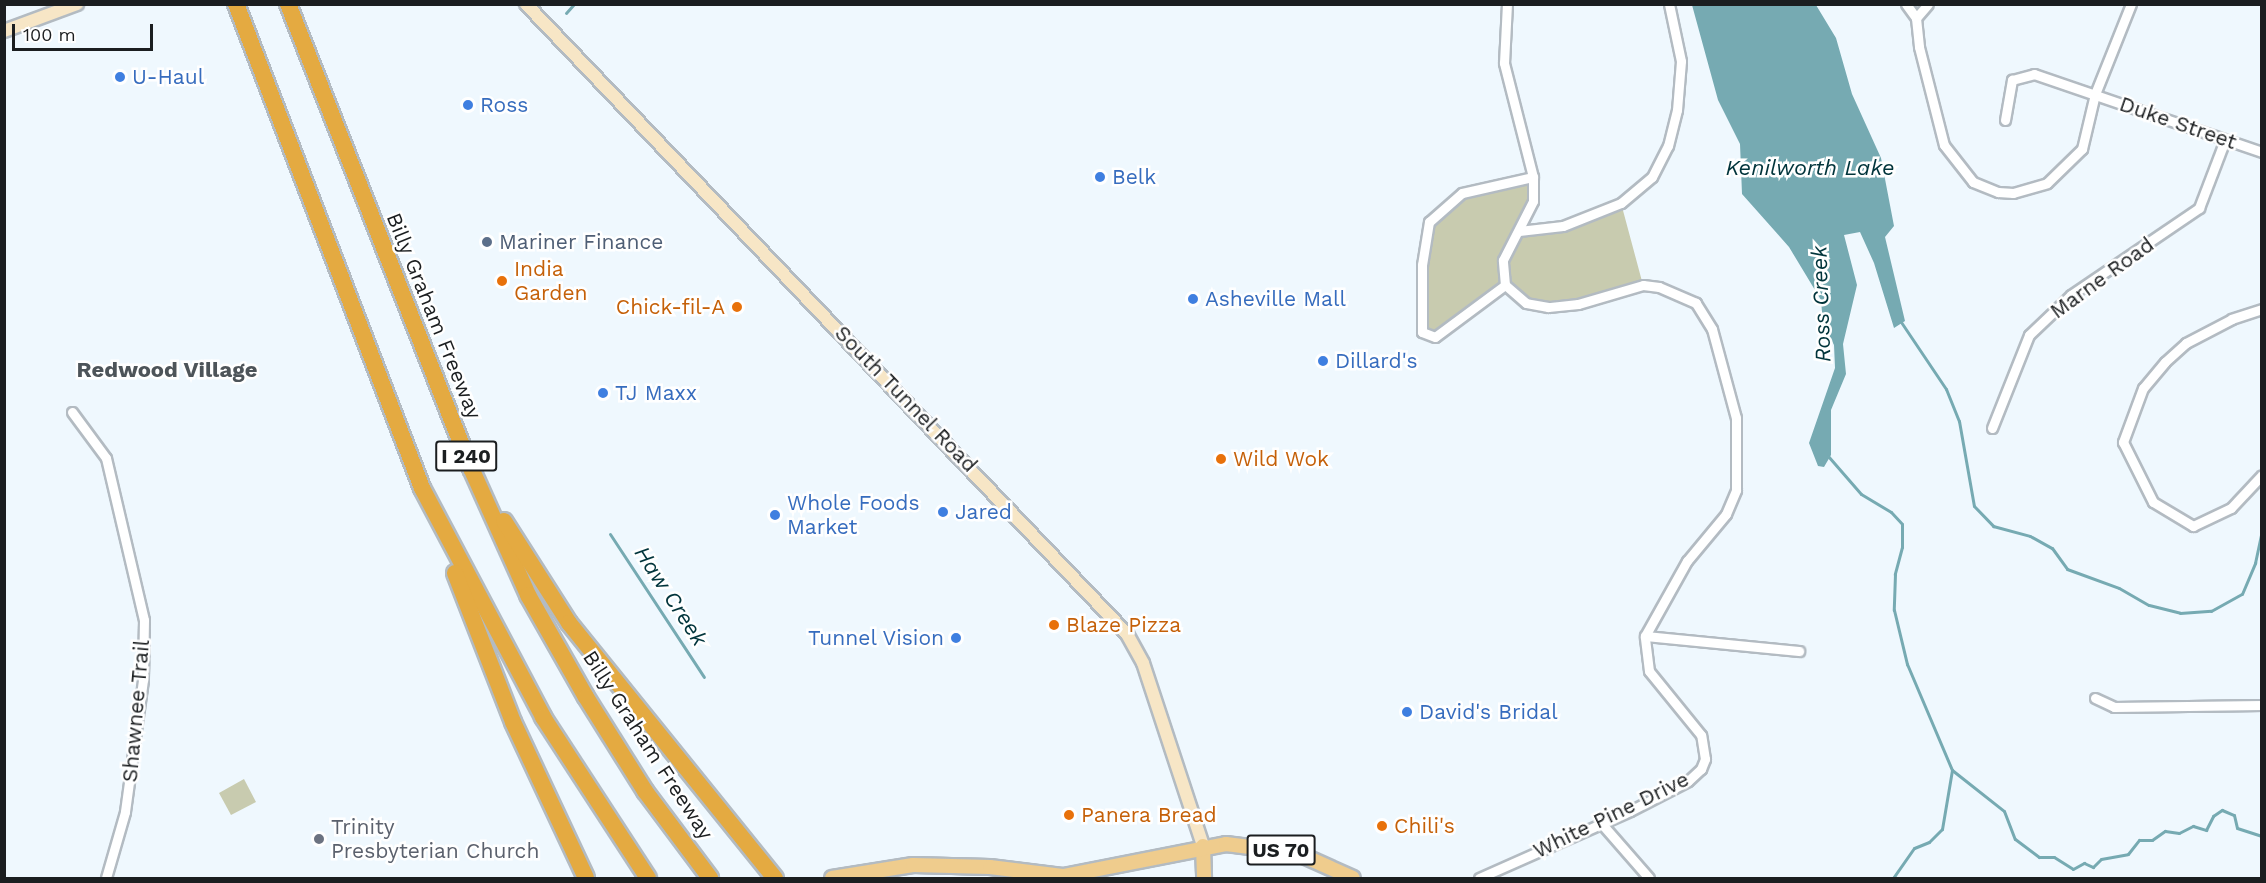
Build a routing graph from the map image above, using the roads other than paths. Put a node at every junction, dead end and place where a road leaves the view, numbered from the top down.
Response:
1 (77, 4) edge
2 (236, 4) edge
3 (288, 4) edge
4 (526, 4) edge
5 (1507, 4) edge
6 (1669, 4) edge
7 (1906, 4) edge
8 (1928, 4) edge
9 (2131, 4) edge
10 (1916, 18) junction
11 (4, 31) edge
12 (2095, 94) junction
13 (2005, 120) dead end
14 (2225, 140) junction
15 (2262, 152) edge
16 (1533, 177) junction
17 (1519, 231) junction
18 (1505, 285) junction
19 (2262, 309) edge
20 (72, 412) dead end
21 (1992, 428) dead end
22 (471, 468) junction
23 (2262, 475) edge
24 (422, 488) junction
25 (1645, 636) junction
26 (1799, 651) dead end
27 (2095, 698) dead end
28 (2262, 705) edge
29 (1601, 823) junction
30 (1203, 846) junction
31 (709, 877) edge
32 (1058, 877) edge
33 (106, 879) edge
34 (586, 879) edge
35 (648, 879) edge
36 (776, 879) edge
37 (832, 879) edge
38 (1204, 879) edge
39 (1353, 879) edge
40 (1479, 879) edge
41 (1649, 879) edge

1 - 11 main road
2 - 24 highway, I 240
3 - 22 highway, Billy Graham Freeway / I 240
4 - 30 main road, South Tunnel Road
5 - 16 street
6 - 17 street
7 - 10 street
8 - 10 street
9 - 12 street
10 - 12 street
12 - 13 street, Duke Street
12 - 14 street, Duke Street
14 - 15 street, Duke Street
14 - 21 street, Marne Road
16 - 17 street
16 - 18 street
17 - 18 street
18 - 25 street
19 - 23 street
20 - 33 street, Shawnee Trail
22 - 31 highway, Billy Graham Freeway / I 240
22 - 36 highway
24 - 34 highway
24 - 35 highway, I 240
25 - 26 street
25 - 29 street, White Pine Drive
27 - 28 street
29 - 40 street, White Pine Drive
29 - 41 street
30 - 32 main road, US 70
30 - 38 main road
30 - 39 main road, US 70
32 - 37 main road

